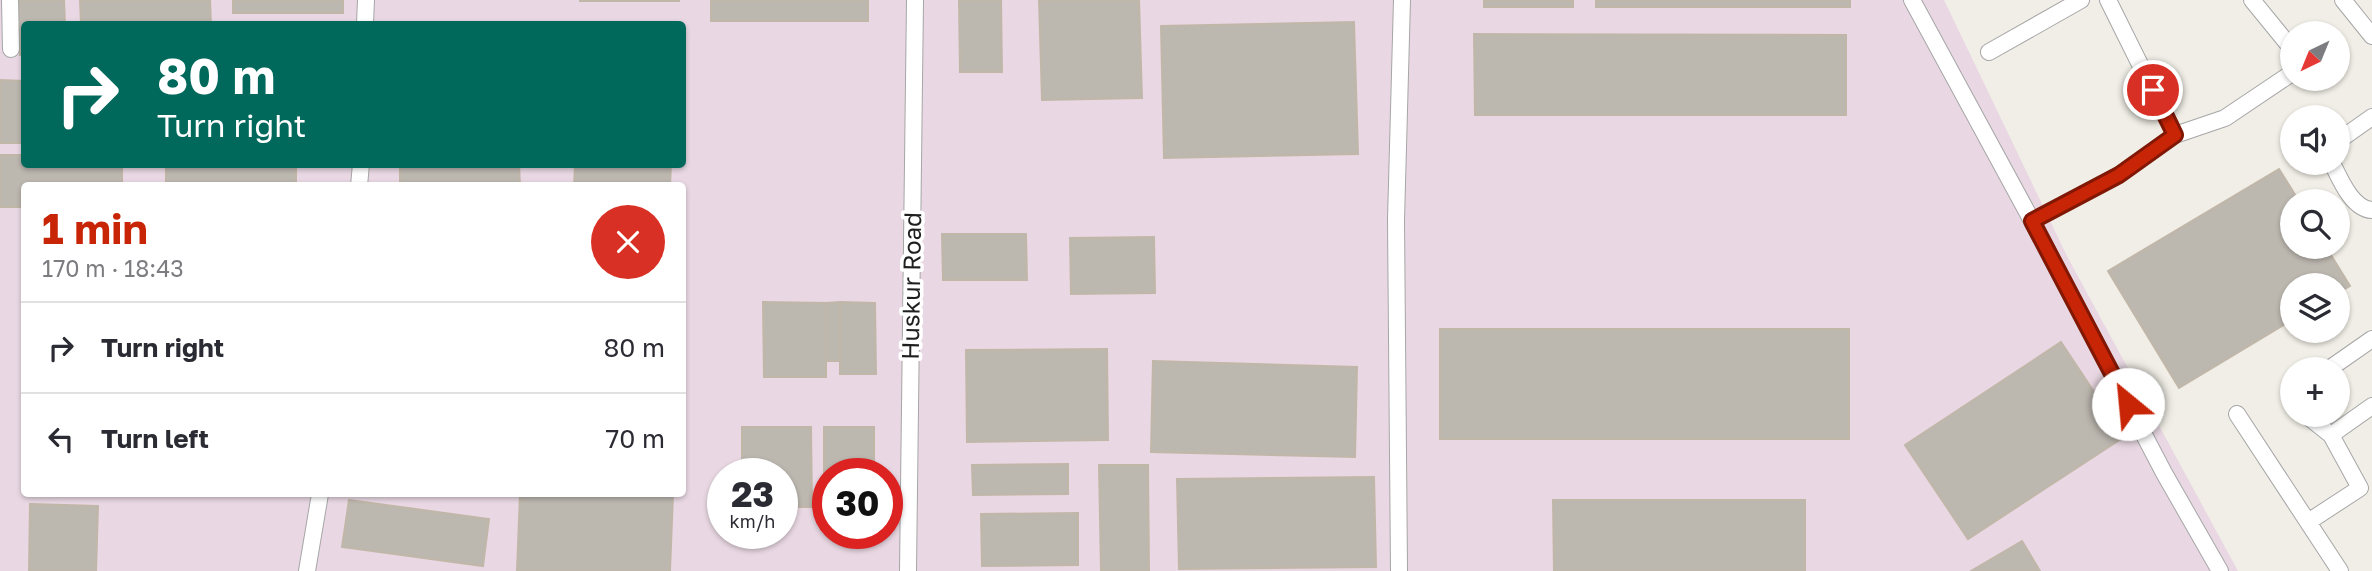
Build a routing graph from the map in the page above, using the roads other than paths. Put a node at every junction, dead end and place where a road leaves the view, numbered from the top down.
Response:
1 (10, 0) edge
2 (366, 0) edge
3 (915, 0) edge
4 (1402, 0) edge
5 (1912, 0) edge
6 (2081, 0) edge
7 (2108, 0) edge
8 (2252, 0) edge
9 (2343, 0) edge
10 (365, 21) edge
11 (2280, 34) edge
12 (2372, 36) edge
13 (11, 49) dead end
14 (1989, 52) dead end
15 (2280, 81) edge
16 (2372, 117) edge
17 (2350, 133) edge
18 (2175, 135) junction
19 (2338, 175) edge
20 (2372, 210) edge
21 (2032, 221) junction
22 (2372, 339) edge
23 (2346, 357) edge
24 (2372, 406) edge
25 (2237, 414) dead end
26 (2321, 427) edge
27 (2331, 435) junction
28 (319, 497) edge
29 (2308, 522) junction
30 (307, 571) edge
31 (908, 571) edge
32 (1399, 571) edge
33 (2220, 571) edge
34 (2340, 571) edge

1 - 13 street
2 - 10 street
3 - 31 street, Huskur Road
4 - 32 street
5 - 21 street
6 - 14 street
7 - 18 street
8 - 11 street
9 - 12 street
15 - 18 street
16 - 17 street
18 - 21 street
19 - 20 street
21 - 33 street
22 - 23 street
24 - 27 street
25 - 29 street
26 - 27 street
27 - 29 street
28 - 30 street
29 - 34 street

